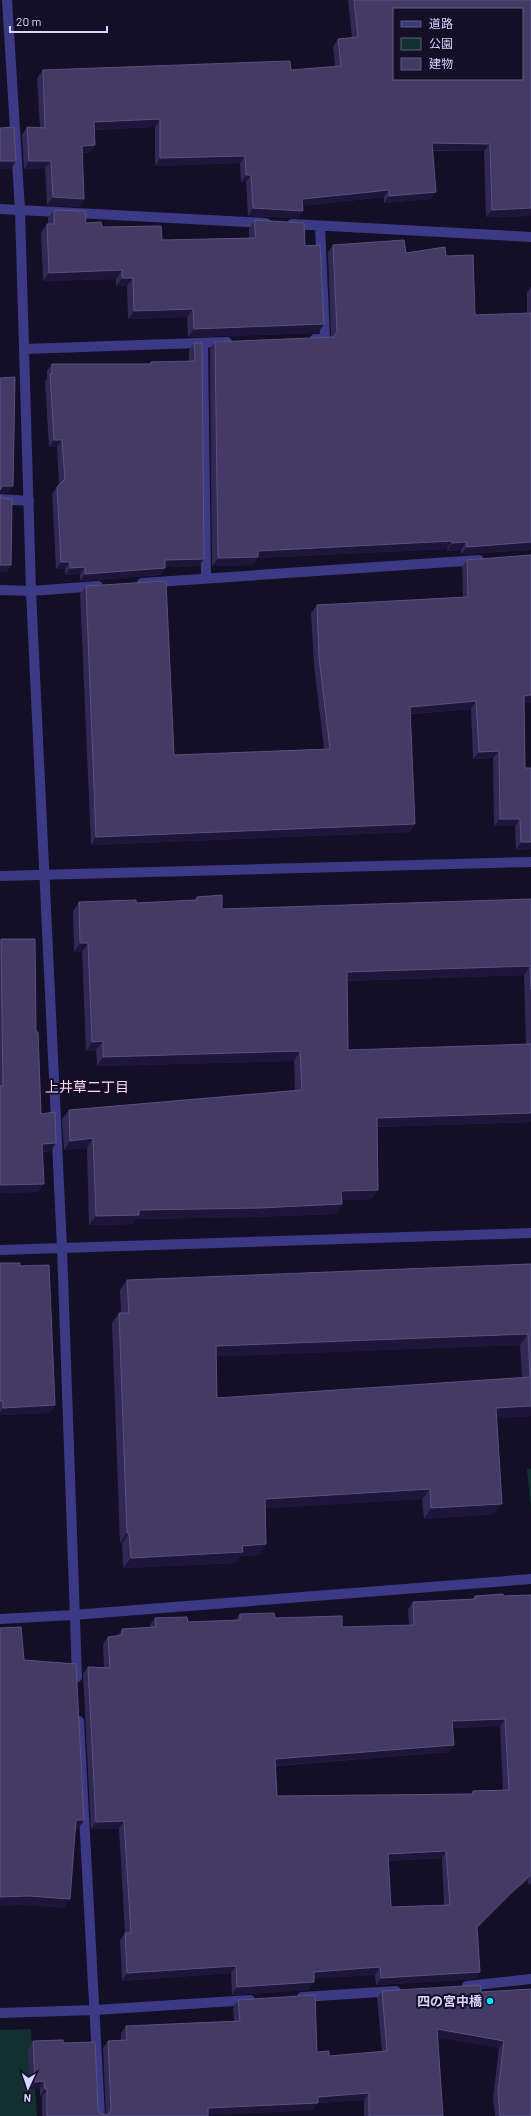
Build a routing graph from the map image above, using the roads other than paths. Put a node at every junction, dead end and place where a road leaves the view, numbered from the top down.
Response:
1 (7, 0) edge
2 (0, 209) edge
3 (20, 210) junction
4 (320, 226) junction
5 (531, 237) edge
6 (302, 340) edge
7 (241, 342) edge
8 (203, 343) junction
9 (25, 349) junction
10 (0, 499) edge
11 (29, 501) junction
12 (493, 559) edge
13 (206, 578) junction
14 (134, 583) edge
15 (110, 585) edge
16 (0, 590) edge
17 (31, 591) junction
18 (531, 862) edge
19 (45, 874) junction
20 (0, 876) edge
21 (531, 1233) edge
22 (62, 1248) junction
23 (0, 1250) edge
24 (531, 1579) edge
25 (73, 1615) junction
26 (0, 1619) edge
27 (77, 1686) edge
28 (78, 1710) edge
29 (531, 1979) edge
30 (456, 1987) edge
31 (409, 1990) edge
32 (291, 1997) edge
33 (260, 1999) edge
34 (95, 2010) junction
35 (0, 2013) edge
36 (100, 2116) edge

1 - 3 street
2 - 3 street
3 - 4 street
3 - 9 street
4 - 5 street
4 - 6 street
7 - 8 street
8 - 9 street
8 - 13 street
9 - 11 street
10 - 11 street
11 - 17 street
12 - 13 street
13 - 14 street
15 - 17 street
16 - 17 street
17 - 19 street
18 - 19 street
19 - 20 street
19 - 22 street
21 - 22 street
22 - 23 street
22 - 25 street
24 - 25 street
25 - 26 street
25 - 27 street
28 - 34 street
29 - 30 street
31 - 32 street
33 - 34 street
34 - 35 street
34 - 36 street

